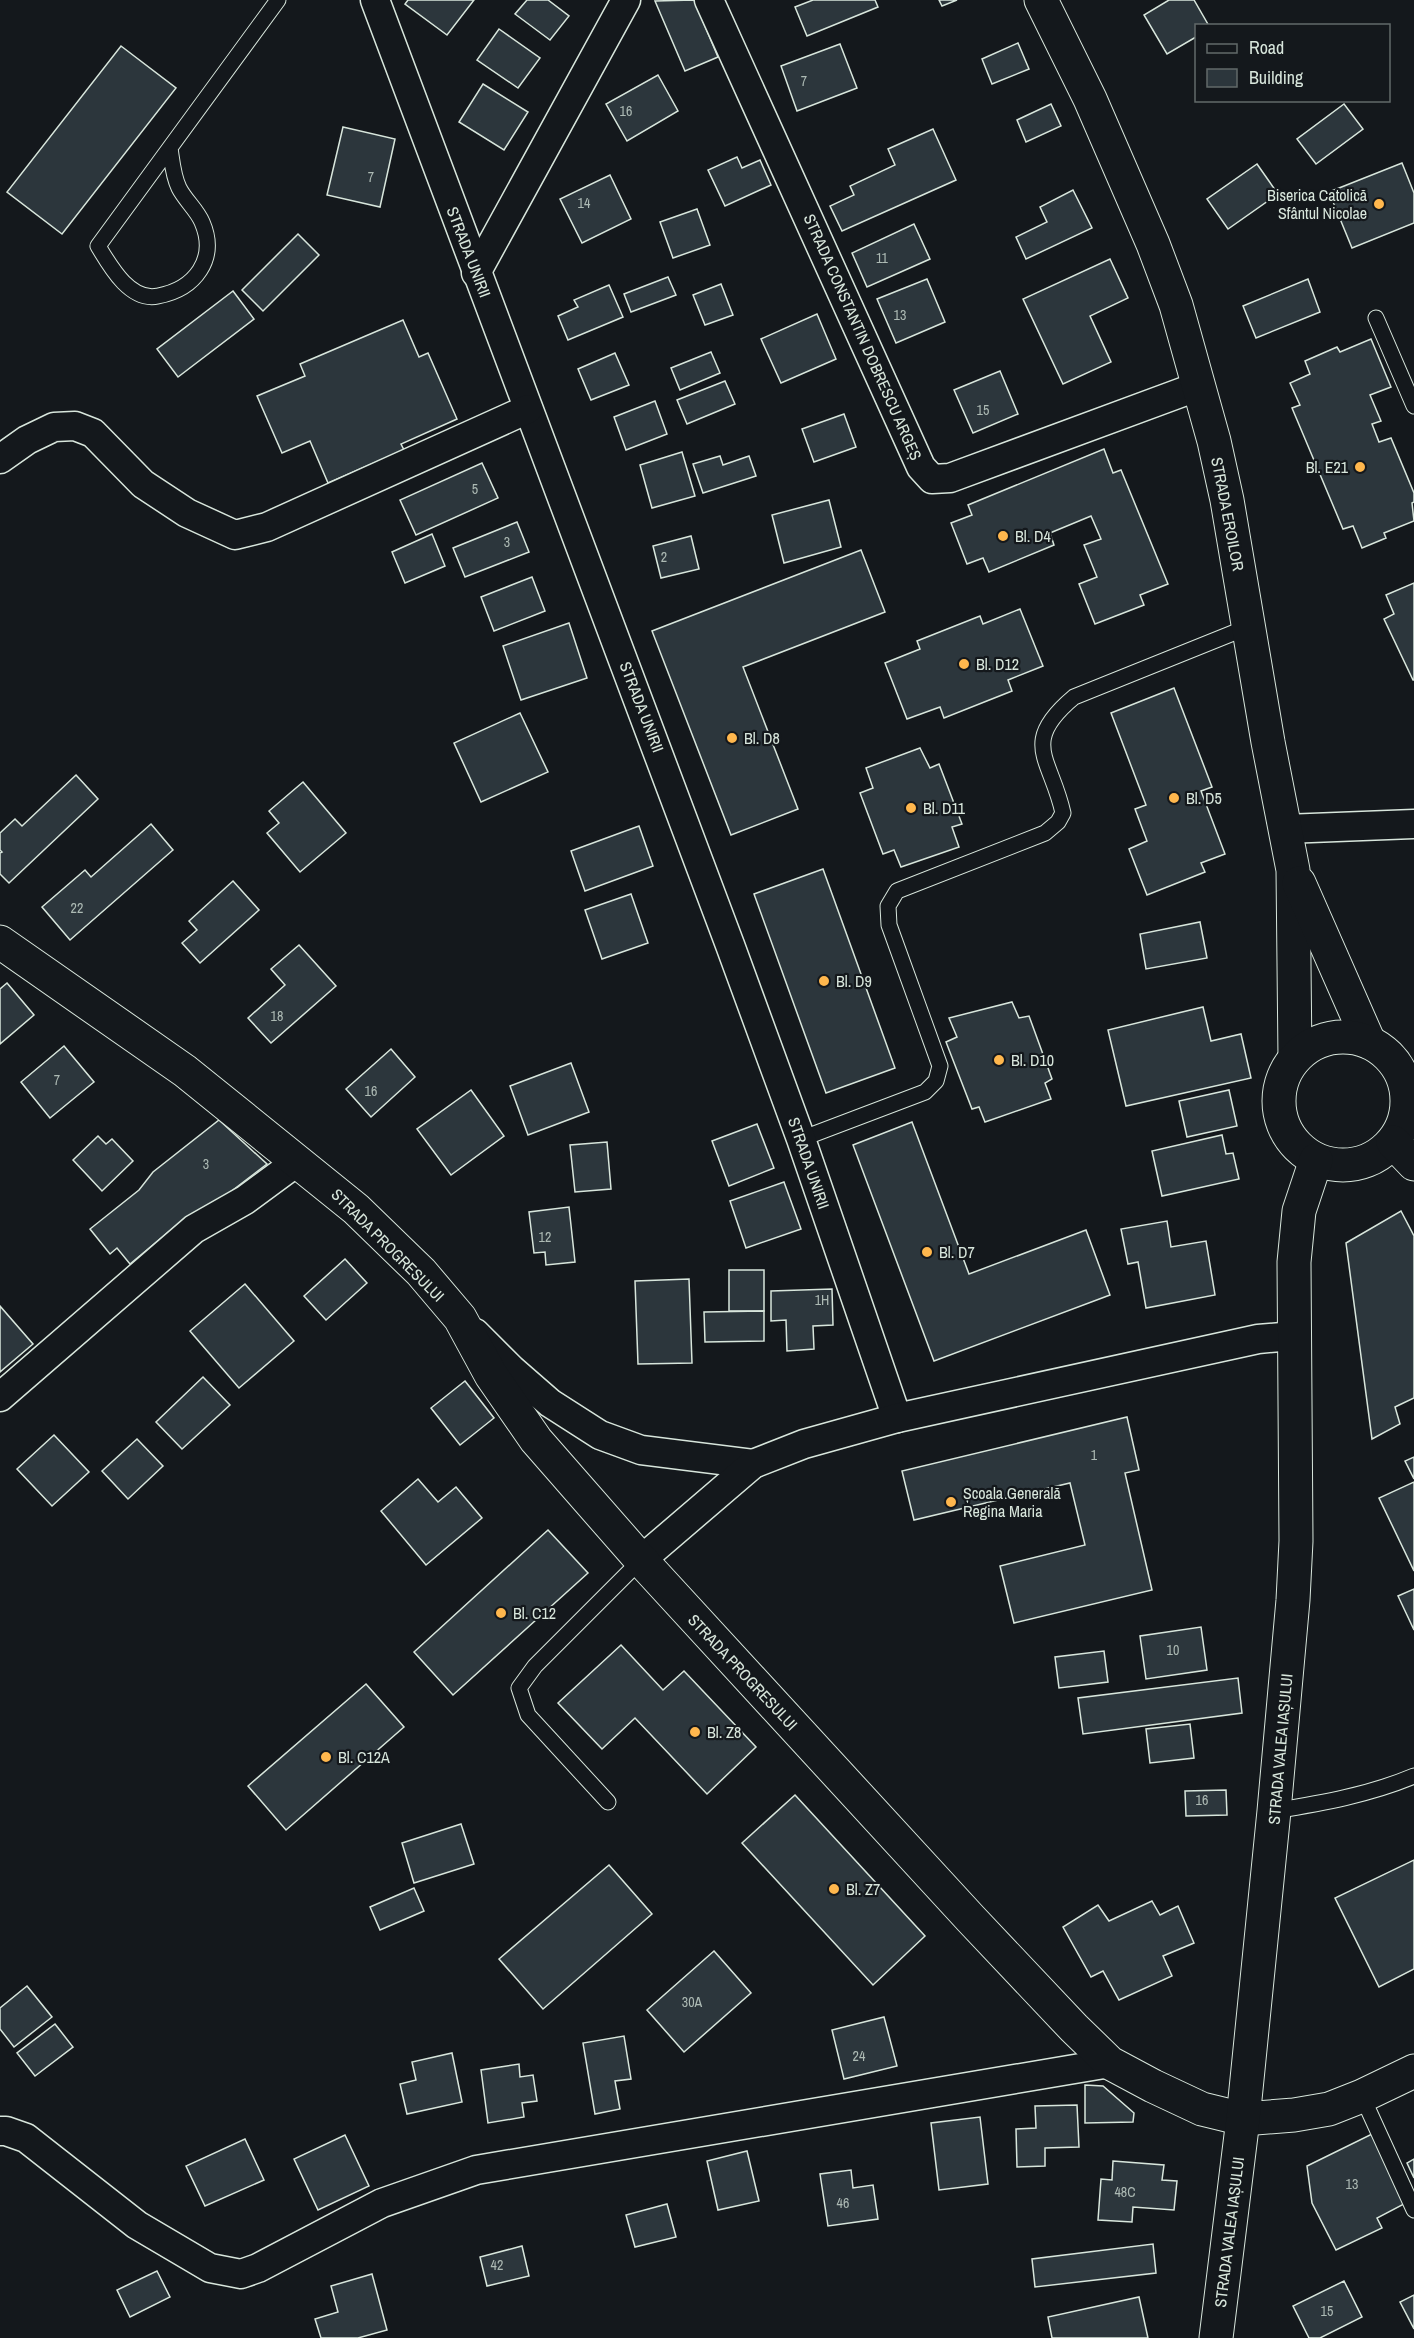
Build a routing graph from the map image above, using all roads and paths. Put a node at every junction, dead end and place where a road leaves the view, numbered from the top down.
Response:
1 (278, 0) edge
2 (375, 0) edge
3 (626, 0) edge
4 (710, 0) edge
5 (1041, 0) edge
6 (170, 147) junction
7 (476, 273) junction
8 (1376, 318) dead end
9 (1199, 386) junction
10 (1414, 406) edge
11 (528, 409) junction
12 (0, 459) edge
13 (1248, 627) junction
14 (1414, 824) edge
15 (1285, 829) junction
16 (1293, 870) junction
17 (0, 942) edge
18 (1369, 1042) junction
19 (1295, 1058) junction
20 (801, 1139) junction
21 (1403, 1153) edge
22 (1316, 1160) junction
23 (298, 1161) junction
24 (460, 1318) junction
25 (1293, 1336) junction
26 (0, 1397) edge
27 (897, 1418) junction
28 (753, 1464) junction
29 (641, 1560) junction
30 (1414, 1776) edge
31 (608, 1802) dead end
32 (1274, 1812) junction
33 (1110, 2063) junction
34 (1414, 2071) edge
35 (1362, 2097) junction
36 (1243, 2119) junction
37 (0, 2131) edge
38 (1414, 2210) edge
39 (1216, 2338) edge

1 - 6 lane
2 - 7 street, STRADA UNIRII
3 - 7 street
4 - 9 street, STRADA CONSTANTIN DOBRESCU ARGEȘ
5 - 9 main road, STRADA EROILOR
6 - 6 lane
7 - 11 street, STRADA UNIRII
8 - 10 lane
9 - 13 main road, STRADA EROILOR
11 - 12 street
11 - 20 street, STRADA UNIRII
13 - 15 main road, STRADA EROILOR
13 - 20 lane
14 - 15 street
15 - 16 main road, STRADA EROILOR
16 - 18 main road
16 - 19 main road, STRADA EROILOR
17 - 23 main road, STRADA PROGRESULUI
18 - 19 main road
18 - 21 main road
19 - 22 main road
20 - 27 street, STRADA UNIRII
21 - 22 main road
22 - 25 main road, STRADA VALEA IAȘULUI
23 - 24 main road, STRADA PROGRESULUI
23 - 26 street
24 - 28 street
24 - 29 main road, STRADA PROGRESULUI
25 - 27 street
25 - 32 main road, STRADA VALEA IAȘULUI
27 - 28 street
28 - 29 street
29 - 31 lane
29 - 33 main road, STRADA PROGRESULUI
30 - 32 lane
32 - 36 main road, STRADA VALEA IAȘULUI
33 - 36 main road, STRADA PROGRESULUI
33 - 37 street
34 - 35 main road, STRADA PROGRESULUI
35 - 36 main road, STRADA PROGRESULUI
35 - 38 lane
36 - 39 main road, STRADA VALEA IAȘULUI

